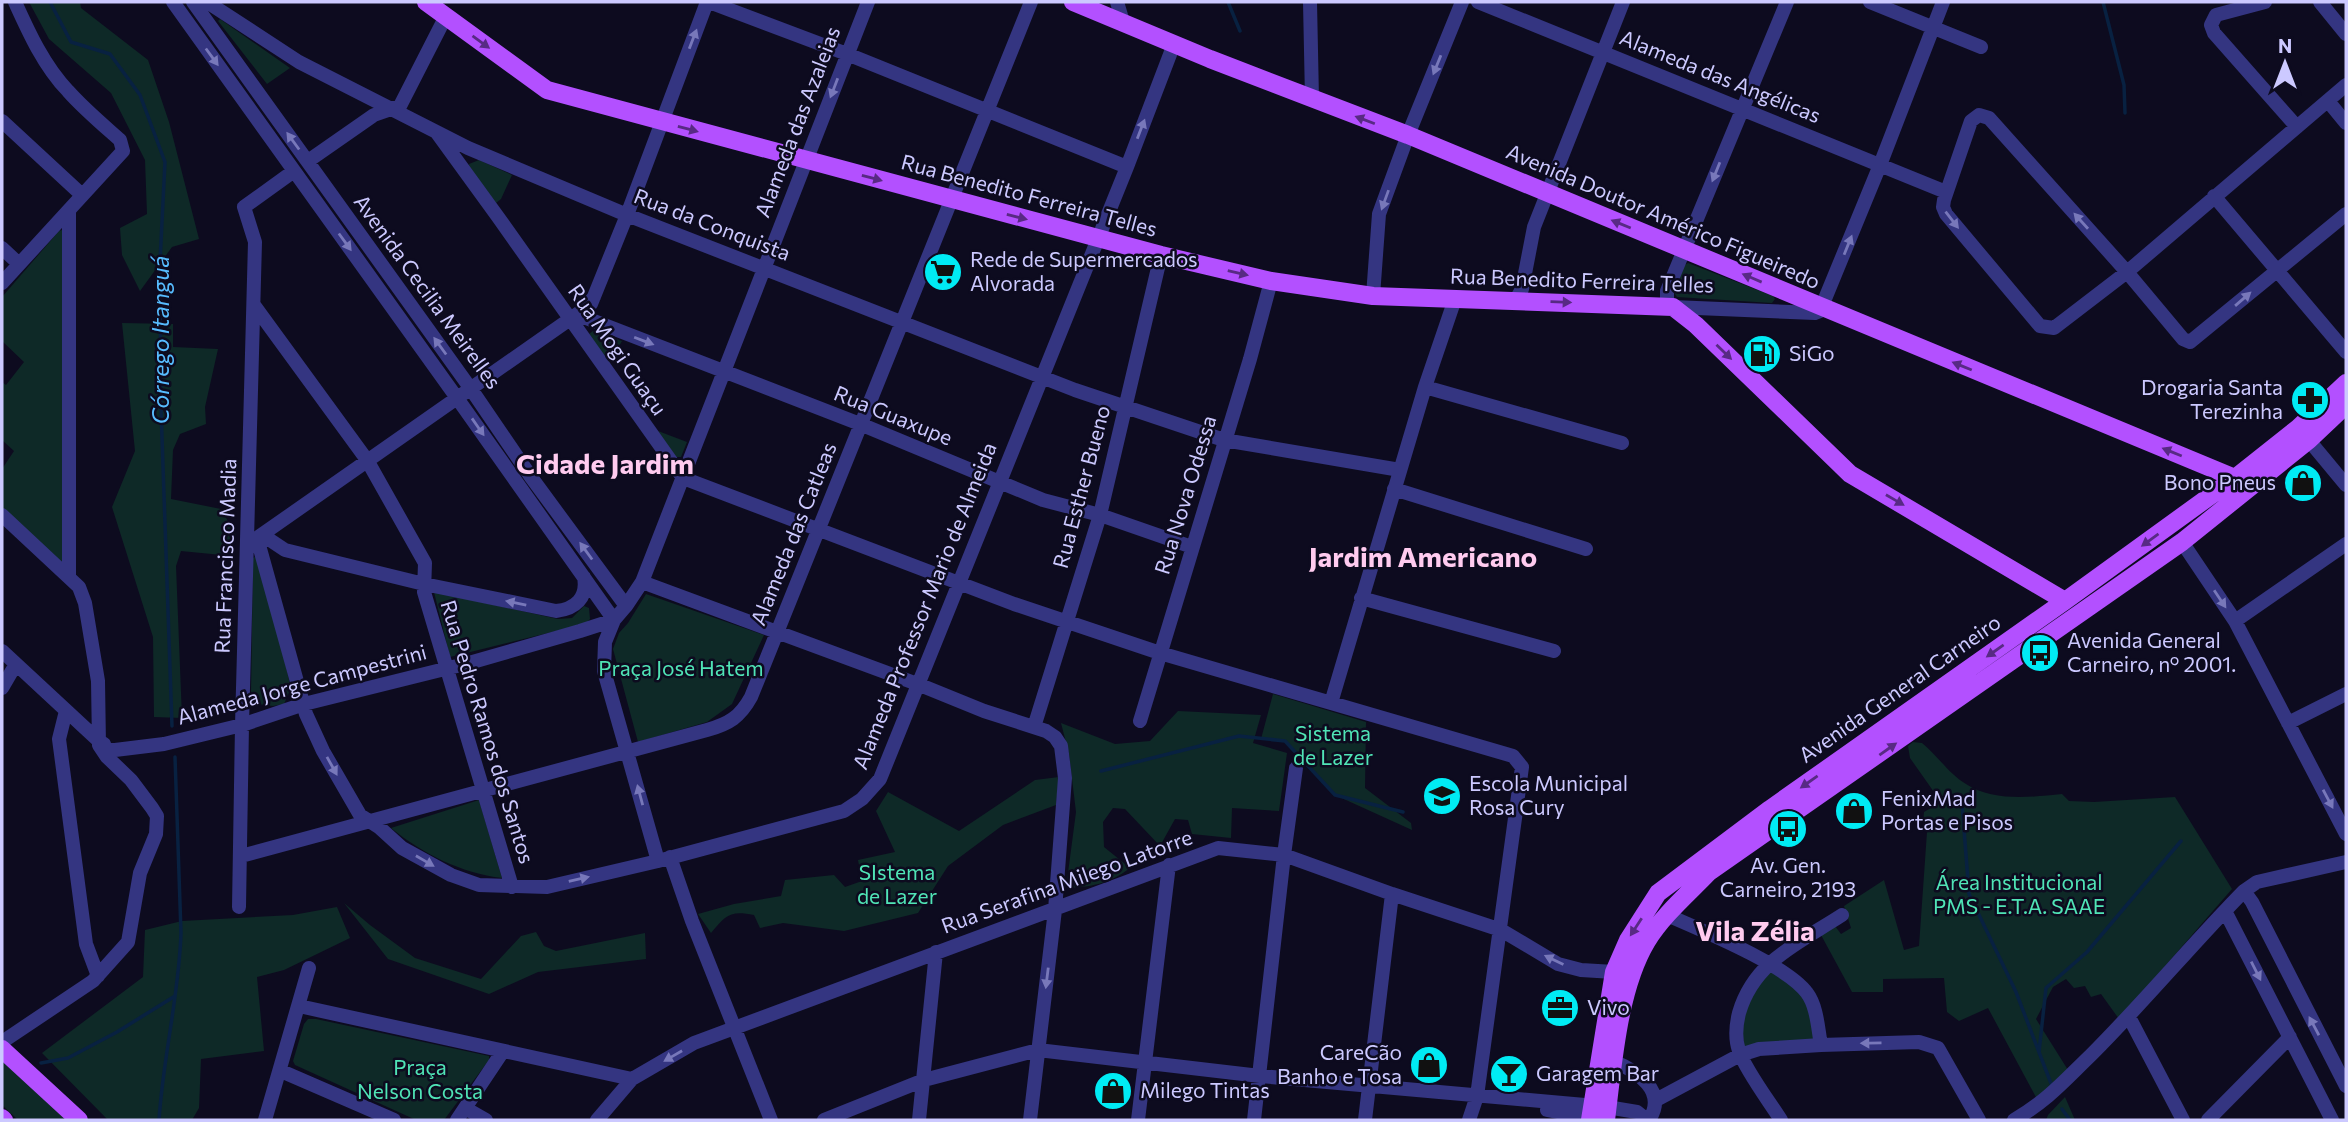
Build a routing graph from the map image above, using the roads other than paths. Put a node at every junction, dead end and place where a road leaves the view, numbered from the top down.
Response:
1 (15, 2) edge
2 (173, 2) edge
3 (193, 2) edge
4 (207, 2) edge
5 (426, 2) edge
6 (708, 2) edge
7 (868, 2) edge
8 (1031, 2) edge
9 (1073, 2) edge
10 (1117, 2) edge
11 (1310, 2) edge
12 (1462, 2) edge
13 (1478, 2) edge
14 (1623, 2) edge
15 (1787, 2) edge
16 (1870, 2) edge
17 (1943, 2) edge
18 (2266, 2) edge
19 (2320, 2) edge
20 (446, 16) junction
21 (1123, 22) junction
22 (1933, 27) junction
23 (2346, 34) edge
24 (1174, 44) junction
25 (1981, 47) dead end
26 (1604, 52) junction
27 (847, 54) junction
28 (2346, 85) edge
29 (1312, 99) junction
30 (2328, 101) junction
31 (390, 109) junction
32 (1741, 109) junction
33 (986, 111) junction
34 (2, 121) edge
35 (661, 122) junction
36 (2346, 124) edge
37 (2297, 127) junction
38 (437, 134) junction
39 (1408, 135) junction
40 (468, 148) junction
41 (806, 160) junction
42 (308, 161) junction
43 (1880, 165) junction
44 (1127, 167) junction
45 (294, 171) junction
46 (467, 175) junction
47 (1946, 192) junction
48 (1546, 193) junction
49 (82, 195) junction
50 (2214, 196) junction
51 (951, 200) junction
52 (69, 210) junction
53 (2346, 214) edge
54 (627, 215) junction
55 (1097, 238) junction
56 (2, 248) edge
57 (1685, 250) junction
58 (1161, 255) junction
59 (19, 264) junction
60 (764, 267) junction
61 (2278, 270) junction
62 (2127, 272) junction
63 (1271, 281) junction
64 (2, 283) edge
65 (1373, 296) junction
66 (1455, 299) junction
67 (1514, 300) junction
68 (254, 305) junction
69 (1673, 307) junction
70 (1822, 308) junction
71 (575, 317) junction
72 (902, 322) junction
73 (2346, 352) edge
74 (723, 371) junction
75 (1041, 376) junction
76 (2346, 383) edge
77 (1425, 387) junction
78 (471, 389) junction
79 (457, 398) junction
80 (2346, 405) edge
81 (1125, 407) junction
82 (860, 424) junction
83 (2303, 434) junction
84 (1224, 440) junction
85 (1622, 443) dead end
86 (367, 460) junction
87 (1400, 470) junction
88 (683, 478) junction
89 (2235, 478) junction
90 (998, 482) junction
91 (2346, 485) edge
92 (1394, 489) junction
93 (2, 515) edge
94 (1100, 515) junction
95 (818, 529) junction
96 (256, 537) junction
97 (2182, 542) junction
98 (2346, 544) edge
99 (1192, 547) junction
100 (1586, 549) dead end
101 (69, 577) junction
102 (642, 582) junction
103 (588, 583) junction
104 (424, 584) junction
105 (960, 584) junction
106 (1361, 598) junction
107 (2055, 601) junction
108 (2097, 602) junction
109 (626, 606) junction
110 (614, 620) junction
111 (1068, 621) junction
112 (2235, 621) junction
113 (580, 631) junction
114 (777, 632) junction
115 (2, 651) edge
116 (1554, 651) dead end
117 (1160, 653) junction
118 (16, 664) junction
119 (446, 669) junction
120 (604, 671) junction
121 (920, 685) junction
122 (2, 688) edge
123 (2346, 694) edge
124 (1331, 703) junction
125 (304, 704) junction
126 (66, 711) junction
127 (1140, 721) dead end
128 (2288, 723) junction
129 (242, 725) junction
130 (1034, 727) junction
131 (99, 743) junction
132 (628, 752) junction
133 (113, 755) junction
134 (1296, 768) dead end
135 (483, 792) junction
136 (370, 822) junction
137 (2346, 834) edge
138 (1284, 855) junction
139 (241, 856) junction
140 (664, 859) junction
141 (2346, 862) edge
142 (1169, 865) junction
143 (512, 887) junction
144 (2244, 891) junction
145 (1392, 894) junction
146 (239, 907) dead end
147 (1055, 910) junction
148 (2225, 911) junction
149 (1667, 915) junction
150 (1842, 915) dead end
151 (1501, 930) junction
152 (936, 952) junction
153 (1768, 963) junction
154 (309, 968) dead end
155 (1614, 972) junction
156 (98, 976) junction
157 (299, 1006) junction
158 (2129, 1017) junction
159 (735, 1027) junction
160 (2290, 1037) junction
161 (2, 1042) edge
162 (1821, 1045) junction
163 (2, 1049) edge
164 (1038, 1050) junction
165 (503, 1051) junction
166 (1740, 1055) junction
167 (1613, 1061) junction
168 (1145, 1063) junction
169 (281, 1071) junction
170 (1259, 1076) junction
171 (632, 1079) junction
172 (924, 1080) junction
173 (1369, 1086) junction
174 (2346, 1086) edge
175 (1477, 1096) junction
176 (1656, 1100) junction
177 (461, 1114) edge
178 (1596, 1115) edge
179 (79, 1120) edge
180 (265, 1120) edge
181 (394, 1120) edge
182 (486, 1120) edge
183 (597, 1120) edge
184 (771, 1120) edge
185 (824, 1120) edge
186 (919, 1120) edge
187 (1030, 1120) edge
188 (1138, 1120) edge
189 (1254, 1120) edge
190 (1365, 1120) edge
191 (1469, 1120) edge
192 (1648, 1120) edge
193 (1781, 1120) edge
194 (1979, 1120) edge
195 (2014, 1120) edge
196 (2183, 1120) edge
197 (2208, 1120) edge
198 (2332, 1120) edge

1 - 49 street
2 -> 45 street
42 -> 3 street, Avenida Cecilia Meirelles
4 - 31 street, Rua da Conquista
5 - 20 main road, Rua Benedito Ferreira Telles
6 - 27 street
35 -> 6 street
7 - 27 street, Alameda das Azaleias
8 - 33 street, Alameda das Catleas
9 - 21 main road, Avenida Doutor Américo Figueiredo
10 - 21 street
11 - 29 street
12 -> 39 street
13 - 26 street, Alameda das Angélicas
14 - 26 street
15 - 32 street
16 - 22 street
17 - 22 street
18 - 37 street
19 - 23 street
20 - 31 street
20 -> 35 main road, Rua Benedito Ferreira Telles
21 - 24 main road, Avenida Doutor Américo Figueiredo
22 - 25 street
22 - 43 street
24 - 29 main road, Avenida Doutor Américo Figueiredo
44 -> 24 street, Alameda Professor Mario de Almeida
26 - 32 street, Alameda das Angélicas
26 - 48 street
27 - 33 street
27 -> 41 street, Alameda das Azaleias
28 - 30 street
39 -> 29 main road, Avenida Doutor Américo Figueiredo
30 - 36 street
30 - 37 street
31 - 38 street, Rua da Conquista
31 - 42 street
32 - 43 street, Alameda das Angélicas
32 -> 57 street
33 - 44 street
33 - 51 street, Alameda das Catleas
34 - 49 street
35 -> 41 main road, Rua Benedito Ferreira Telles
35 - 54 street
37 - 50 street
38 - 40 street, Rua da Conquista
38 - 46 street, Rua Mogi Guaçu
39 - 48 main road, Avenida Doutor Américo Figueiredo
39 -> 65 street
40 - 46 street
40 - 54 street, Rua da Conquista
41 -> 51 main road, Rua Benedito Ferreira Telles
41 - 60 street, Alameda das Azaleias
78 -> 42 street, Avenida Cecilia Meirelles
43 - 47 street, Alameda das Angélicas
70 -> 43 street
44 - 55 street, Alameda Professor Mario de Almeida
45 - 68 street, Rua Francisco Madia
45 -> 79 street
46 - 71 street, Rua Mogi Guaçu
47 -> 62 street
62 -> 47 street
57 -> 48 main road, Avenida Doutor Américo Figueiredo
48 - 67 street
49 - 52 street
50 - 61 street
50 - 62 street
51 -> 55 main road, Rua Benedito Ferreira Telles
51 - 72 street, Alameda das Catleas
52 - 59 street
52 - 101 street
53 - 61 street
54 - 60 street, Rua da Conquista
54 - 71 street
55 - 58 main road, Rua Benedito Ferreira Telles
55 - 75 street, Alameda Professor Mario de Almeida
56 - 59 street
57 - 69 street
70 -> 57 main road, Avenida Doutor Américo Figueiredo
58 -> 63 main road, Rua Benedito Ferreira Telles
58 - 81 street, Rua Esther Bueno
59 - 64 street
60 - 72 street, Rua da Conquista
60 - 74 street, Alameda das Azaleias
62 -> 61 street
61 - 73 street
63 - 65 main road, Rua Benedito Ferreira Telles
63 - 84 street, Rua Nova Odessa
65 - 66 main road, Rua Benedito Ferreira Telles
66 - 67 main road, Rua Benedito Ferreira Telles
66 - 77 street
67 -> 69 main road, Rua Benedito Ferreira Telles
68 - 86 street, Rua Pedro Ramos dos Santos
68 - 96 street, Rua Francisco Madia
69 - 70 street, Rua Benedito Ferreira Telles
69 -> 107 main road
89 -> 70 main road, Avenida Doutor Américo Figueiredo
71 -> 74 street, Rua Guaxupe
71 - 78 street
71 - 88 street, Rua Mogi Guaçu
72 - 75 street, Rua da Conquista
72 - 82 street, Alameda das Catleas
74 - 82 street, Rua Guaxupe
74 - 88 street, Alameda das Azaleias
75 - 81 street, Rua da Conquista
75 - 90 street, Alameda Professor Mario de Almeida
76 - 83 main road, Avenida General Carneiro
77 - 85 street
77 - 87 street
78 - 79 street
109 -> 78 street, Avenida Cecilia Meirelles
79 - 86 street
79 -> 103 street
80 - 83 main road, Avenida General Carneiro
81 - 84 street, Rua da Conquista
81 - 94 street, Rua Esther Bueno
82 - 90 street, Rua Guaxupe
82 - 95 street, Alameda das Catleas
83 - 89 main road, Avenida General Carneiro
83 - 91 street
83 - 97 main road, Avenida General Carneiro
84 - 87 street, Rua da Conquista
84 - 99 street, Rua Nova Odessa
86 - 96 street
86 - 104 street, Rua Pedro Ramos dos Santos
87 - 92 street
88 - 95 street
88 - 102 street, Alameda das Azaleias
89 -> 107 main road, Avenida General Carneiro
90 - 94 street, Rua Guaxupe
90 - 105 street, Alameda Professor Mario de Almeida
92 - 100 street
92 - 106 street
93 - 101 street
94 - 99 street, Rua Guaxupe
94 - 111 street, Rua Esther Bueno
95 - 105 street
95 - 114 street, Alameda das Catleas
96 - 104 street
96 - 125 street, Alameda Professor Mario de Almeida
96 - 129 street, Rua Francisco Madia
97 - 108 main road, Avenida General Carneiro
97 -> 112 street
98 - 112 street
99 - 117 street, Rua Nova Odessa
101 - 131 street
102 - 109 street, Alameda das Azaleias
102 - 114 street
103 -> 104 street
103 - 110 street
103 - 113 street
104 - 119 street, Rua Pedro Ramos dos Santos
105 - 111 street
105 - 121 street, Alameda Professor Mario de Almeida
106 - 116 street
106 - 124 street
107 - 108 main road
107 -> 155 main road, Avenida General Carneiro
149 -> 108 main road, Avenida General Carneiro
109 - 110 street
110 - 113 street, Alameda Jorge Campestrini
110 - 120 street
111 - 117 street
111 - 130 street, Rua Esther Bueno
112 - 128 street
113 - 119 street, Alameda Jorge Campestrini
113 - 120 street
114 - 121 street
114 - 132 street, Alameda das Catleas
115 - 118 street
117 - 124 street
117 - 127 street, Rua Nova Odessa
118 - 122 street
118 - 126 street
119 - 125 street, Alameda Jorge Campestrini
119 - 135 street, Rua Pedro Ramos dos Santos
120 - 132 street
121 - 130 street
121 - 140 street, Alameda Professor Mario de Almeida
123 - 128 street
124 - 151 street
125 - 129 street, Alameda Jorge Campestrini
125 -> 136 street, Alameda Professor Mario de Almeida
126 - 131 street
126 - 156 street
128 -> 137 street
129 - 133 street, Alameda Jorge Campestrini
129 - 139 street, Rua Francisco Madia
130 - 147 street
131 - 133 street
132 - 135 street, Alameda das Catleas
140 -> 132 street
133 - 156 street
134 - 138 street
135 - 136 street, Alameda das Catleas
135 - 143 street, Rua Pedro Ramos dos Santos
136 - 139 street, Alameda das Catleas
136 -> 143 street, Alameda Professor Mario de Almeida
138 - 142 street, Rua Serafina Milego Latorre
138 - 145 street, Rua Serafina Milego Latorre
138 - 170 street
139 - 146 street, Rua Francisco Madia
143 -> 140 street, Alameda Professor Mario de Almeida
140 - 159 street
141 - 144 street
142 - 147 street, Rua Serafina Milego Latorre
142 - 168 street
144 - 148 street
174 -> 144 street
145 - 151 street, Rua Serafina Milego Latorre
145 - 173 street
147 - 152 street, Rua Serafina Milego Latorre
147 -> 164 street
148 - 158 street
148 -> 160 street
149 - 153 street
149 - 167 main road, Avenida General Carneiro
150 - 153 street
155 -> 151 street, Rua Serafina Milego Latorre
151 - 175 street
152 - 159 street, Rua Serafina Milego Latorre
152 - 172 street
153 - 162 street
153 - 166 street
154 - 157 street
155 - 178 main road, Avenida General Carneiro
156 - 161 street
157 - 165 street
157 - 169 street
158 - 195 street
158 - 196 street
159 -> 171 street, Rua Serafina Milego Latorre
159 - 184 street
160 - 197 street
160 - 198 street
162 - 166 street
194 -> 162 street
163 - 179 main road
164 - 168 street
164 - 172 street
164 - 187 street
165 - 171 street
165 - 177 street
166 - 176 street
166 - 193 street
167 - 176 street
167 - 178 main road, Avenida General Carneiro
168 - 170 street
168 - 188 street
169 - 180 street
169 - 181 street
170 - 173 street
170 - 189 street
171 - 183 street, Rua Serafina Milego Latorre
172 - 185 street
172 - 186 street
173 - 175 street
173 - 190 street
175 - 178 street
175 - 191 street
176 - 192 street
177 - 182 street
178 - 192 street

